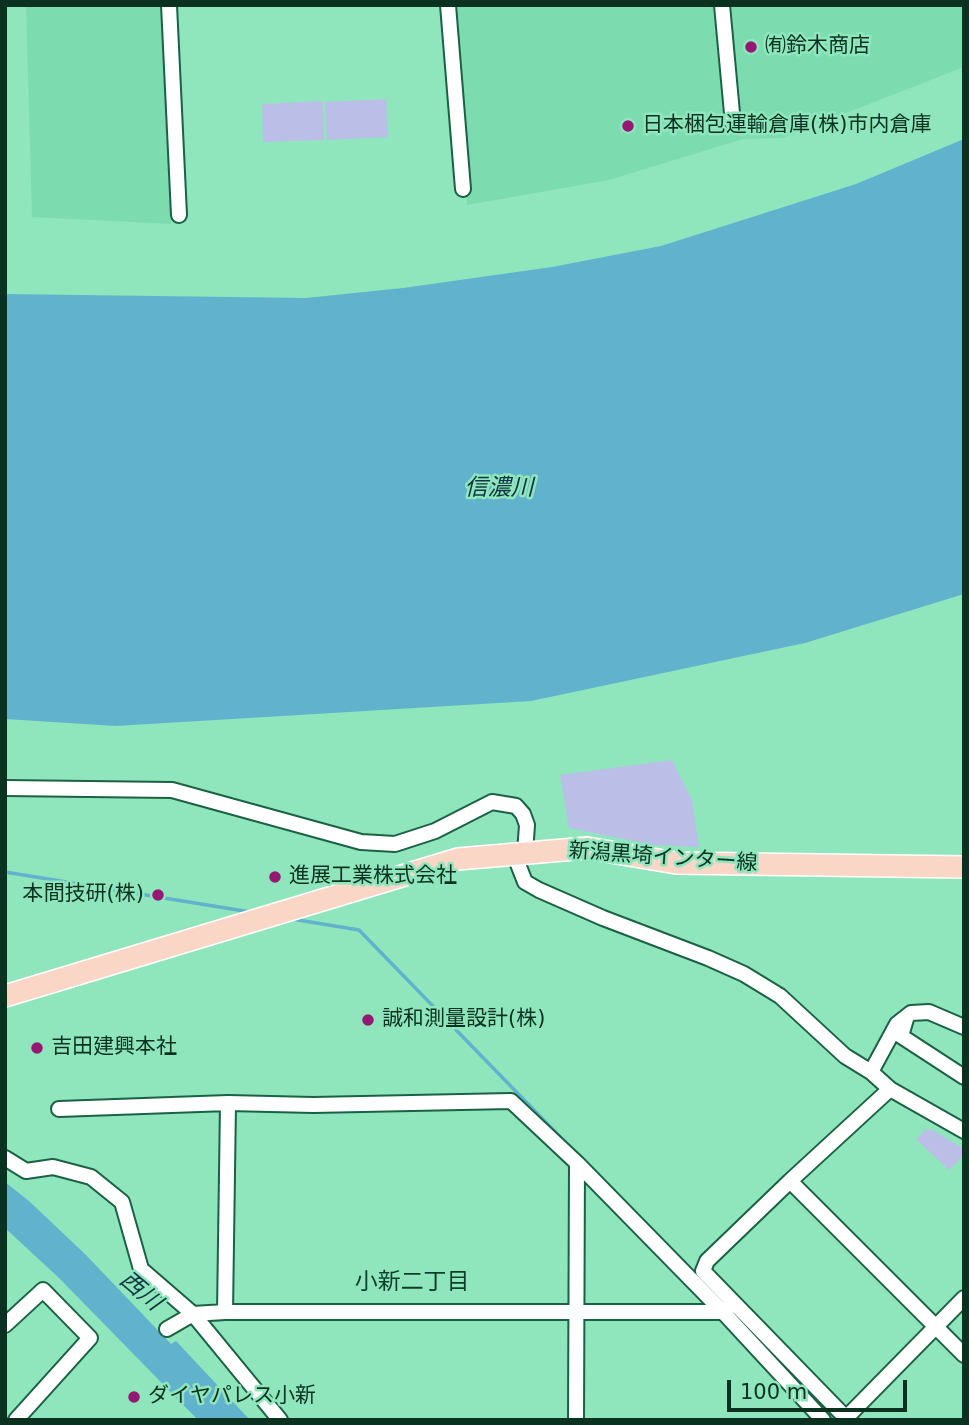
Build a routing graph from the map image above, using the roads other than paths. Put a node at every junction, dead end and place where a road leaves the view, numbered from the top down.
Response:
1 (169, 5) edge
2 (448, 5) edge
3 (722, 5) edge
4 (733, 124) dead end
5 (463, 189) dead end
6 (179, 215) dead end
7 (5, 788) edge
8 (519, 854) junction
9 (964, 867) edge
10 (5, 996) edge
11 (906, 1017) junction
12 (964, 1027) edge
13 (871, 1072) junction
14 (964, 1077) edge
15 (890, 1089) junction
16 (228, 1102) junction
17 (58, 1109) dead end
18 (964, 1131) edge
19 (5, 1158) edge
20 (577, 1163) junction
21 (790, 1181) junction
22 (964, 1298) edge
23 (728, 1308) junction
24 (225, 1312) junction
25 (192, 1314) junction
26 (577, 1314) junction
27 (5, 1325) edge
28 (936, 1327) junction
29 (167, 1329) dead end
30 (964, 1355) edge
31 (847, 1419) edge
32 (16, 1420) edge
33 (280, 1420) edge
34 (576, 1420) edge
35 (823, 1420) edge

1 - 6 street
2 - 5 street
3 - 4 street
7 - 8 street
8 - 9 main road, 新潟黒埼インター線
8 - 10 main road, 新潟黒埼インター線
8 - 13 street
11 - 12 street
11 - 13 street
11 - 14 street
13 - 15 street
15 - 18 street
15 - 21 street
16 - 17 street
16 - 20 street
16 - 24 street
19 - 25 street
20 - 23 street
20 - 26 street
21 - 23 street
21 - 28 street
22 - 28 street
23 - 26 street
23 - 31 street
23 - 35 street
24 - 25 street
24 - 26 street
25 - 29 street
25 - 33 street
26 - 34 street
27 - 32 street
28 - 30 street
28 - 31 street

